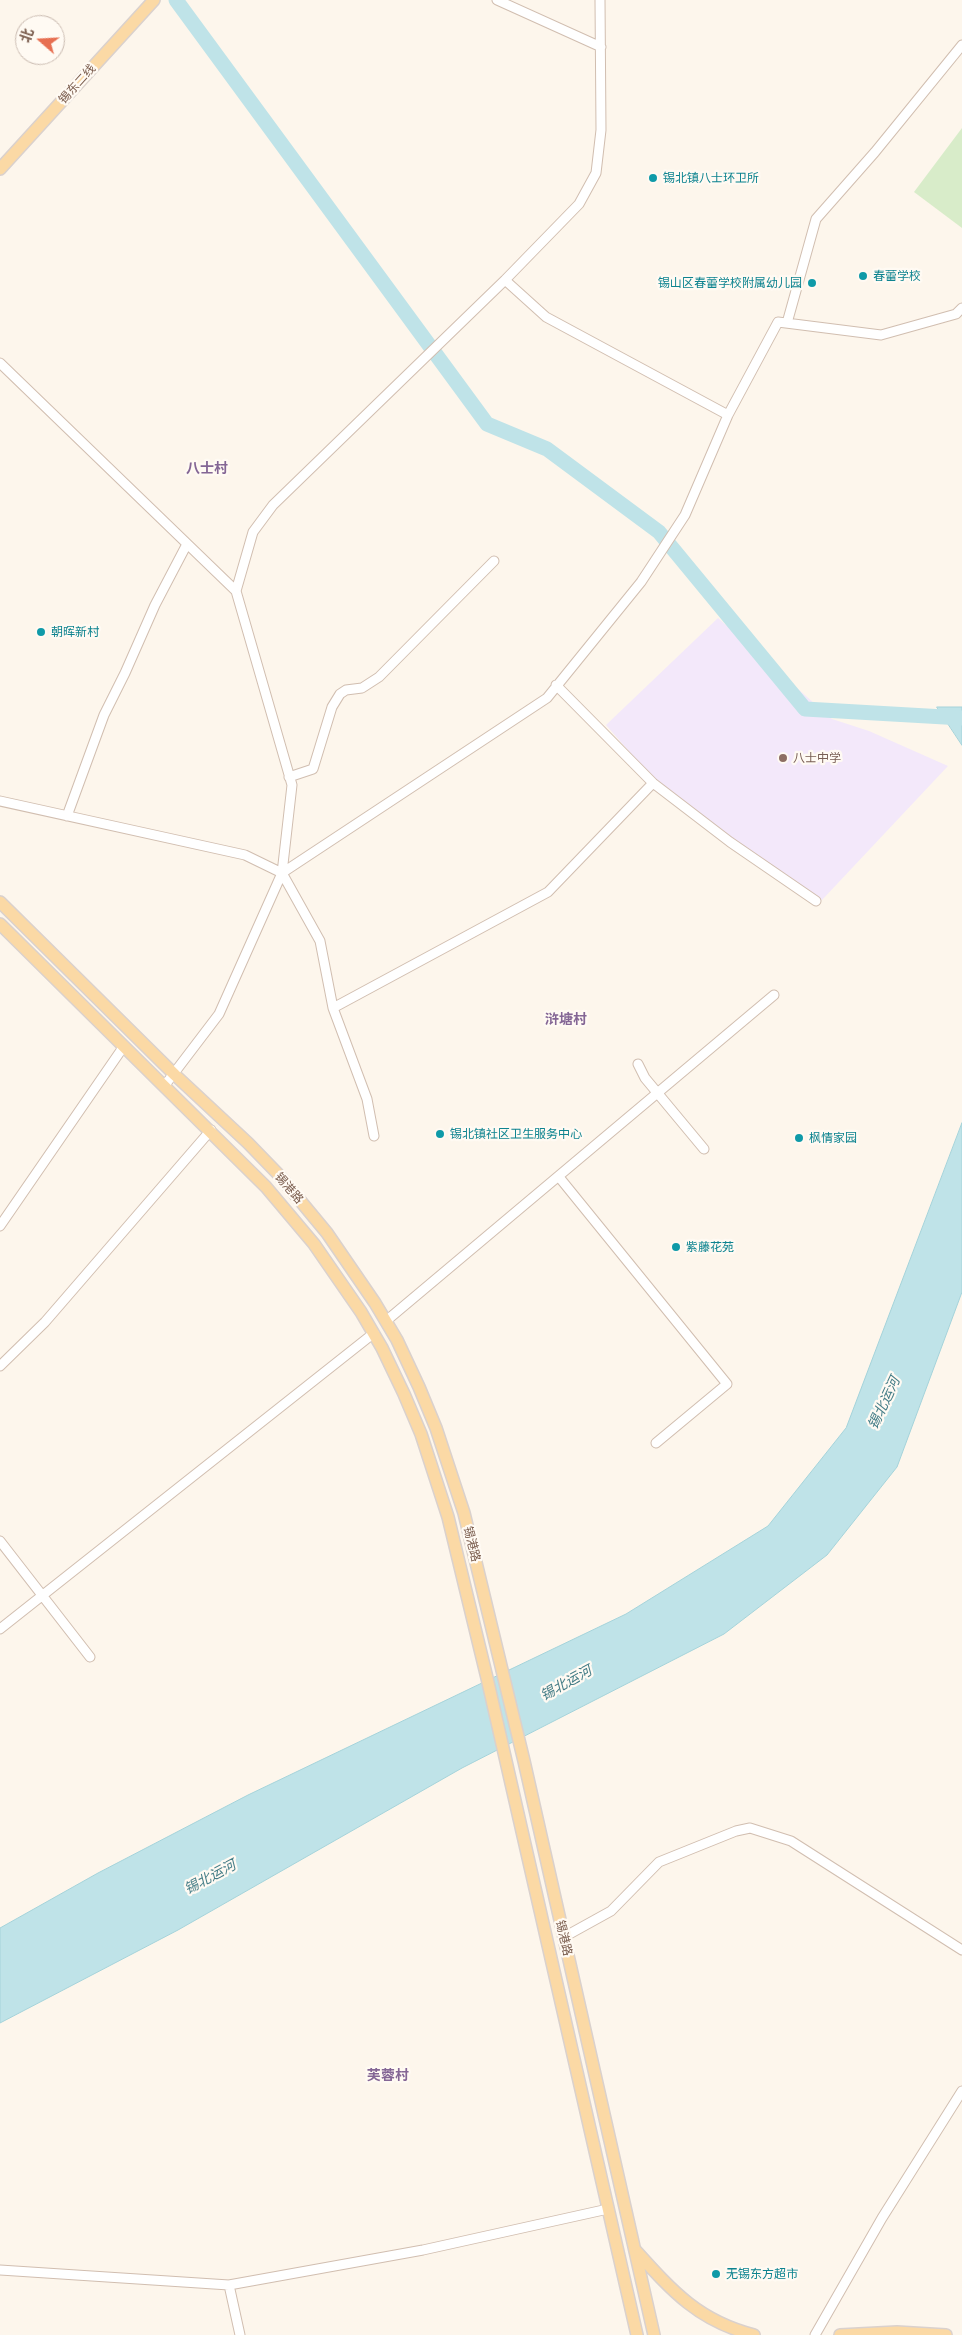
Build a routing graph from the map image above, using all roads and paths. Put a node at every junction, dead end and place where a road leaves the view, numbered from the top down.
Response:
1 (154, 0) edge
2 (497, 0) edge
3 (600, 0) edge
4 (962, 45) edge
5 (601, 48) junction
6 (0, 169) edge
7 (505, 280) junction
8 (962, 308) edge
9 (787, 323) junction
10 (0, 363) edge
11 (728, 415) junction
12 (187, 544) junction
13 (494, 561) dead end
14 (236, 591) junction
15 (556, 685) junction
16 (289, 777) junction
17 (653, 783) junction
18 (0, 801) edge
19 (67, 816) junction
20 (282, 873) junction
21 (816, 900) dead end
22 (0, 902) edge
23 (0, 924) edge
24 (774, 996) dead end
25 (333, 1008) junction
26 (124, 1046) junction
27 (638, 1064) dead end
28 (175, 1074) junction
29 (165, 1085) junction
30 (658, 1094) junction
31 (211, 1130) junction
32 (374, 1136) dead end
33 (704, 1149) dead end
34 (559, 1177) junction
35 (0, 1226) edge
36 (386, 1321) junction
37 (374, 1333) junction
38 (0, 1366) edge
39 (656, 1443) dead end
40 (0, 1541) edge
41 (44, 1596) junction
42 (0, 1629) edge
43 (90, 1657) dead end
44 (564, 1937) junction
45 (962, 1950) edge
46 (962, 2091) edge
47 (608, 2209) junction
48 (634, 2250) junction
49 (0, 2270) edge
50 (229, 2286) junction
51 (240, 2335) edge
52 (637, 2335) edge
53 (654, 2335) edge
54 (754, 2335) edge
55 (815, 2335) edge
56 (840, 2335) edge
57 (946, 2335) edge

1 - 6 main road, 锡东二线
2 - 5 street
3 - 5 street
4 - 9 street
5 - 7 street
7 - 11 street
7 - 14 street
8 - 9 street
9 - 11 street
10 - 12 street
11 - 15 street
12 - 14 street
12 - 19 street
13 - 16 street
14 - 16 street
15 - 17 street
15 - 20 street
16 - 20 street
17 - 21 street
17 - 25 street
18 - 19 street
19 - 20 street
20 - 25 street
20 - 28 street
22 - 28 main road, 锡港路
23 - 26 main road, 锡港路
24 - 30 street
25 - 32 street
26 - 29 main road, 锡港路
26 - 35 street
27 - 30 street
28 - 29 street
28 - 36 main road, 锡港路
29 - 31 main road, 锡港路
30 - 33 street
30 - 34 street
31 - 37 main road, 锡港路
31 - 38 street
34 - 36 street
34 - 39 street
36 - 44 main road, 锡港路
37 - 41 street
37 - 47 main road, 锡港路
40 - 41 street
41 - 42 street
41 - 43 street
44 - 45 street
44 - 48 main road, 锡港路
46 - 55 street
47 - 50 street
47 - 52 main road, 锡港路
48 - 53 main road, 锡港路
48 - 54 main road
49 - 50 street
50 - 51 street
56 - 57 main road

